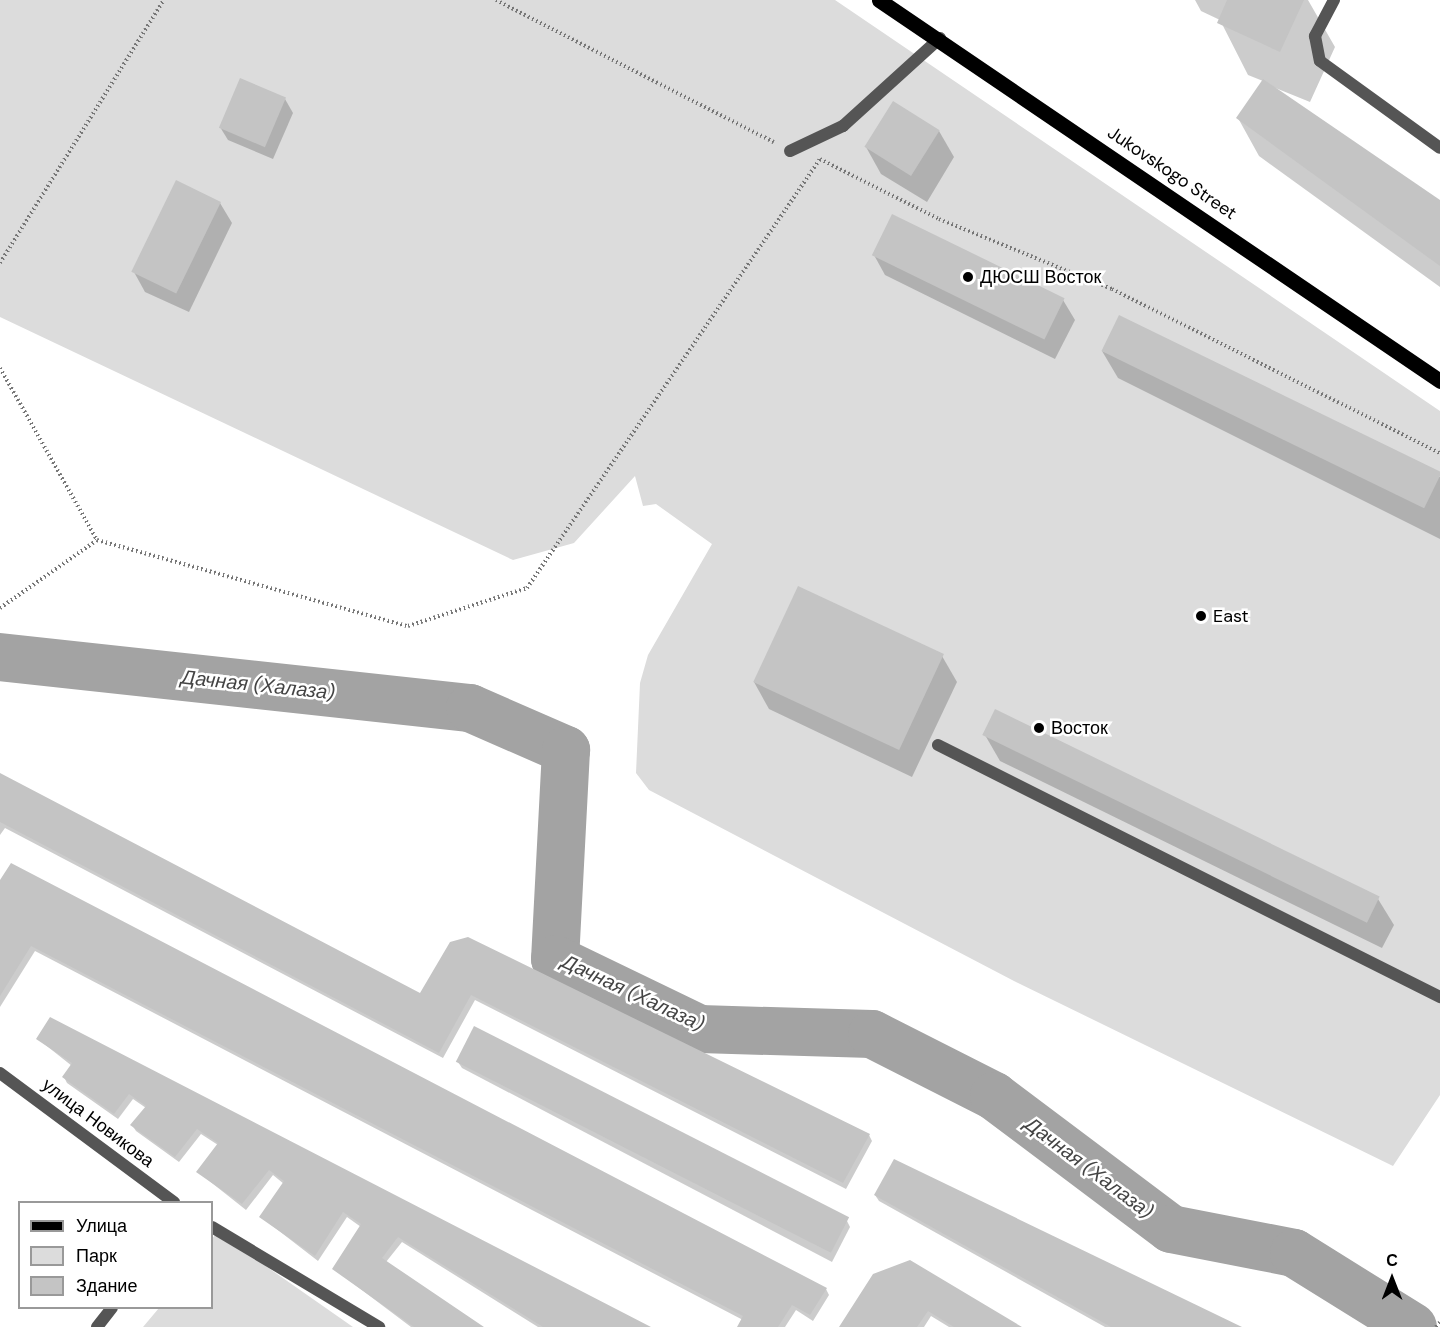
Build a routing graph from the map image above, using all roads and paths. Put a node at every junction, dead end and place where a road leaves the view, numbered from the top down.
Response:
1 (164, 0) edge
2 (496, 0) edge
3 (879, 0) edge
4 (1334, 0) edge
5 (940, 38) junction
6 (1440, 148) edge
7 (790, 151) junction
8 (820, 159) junction
9 (0, 263) edge
10 (0, 368) edge
11 (1440, 381) edge
12 (1440, 453) edge
13 (97, 540) junction
14 (0, 608) edge
15 (938, 745) dead end
16 (1440, 997) edge
17 (0, 1073) edge
18 (171, 1201) edge
19 (213, 1228) edge
20 (111, 1309) edge
21 (1440, 1322) edge
22 (97, 1327) edge
23 (379, 1327) edge
24 (1436, 1327) edge

1 - 9 path
2 - 7 path
3 - 5 main road, Jukovskogo Street
4 - 6 street
5 - 7 street
5 - 11 main road, Jukovskogo Street
7 - 8 path
8 - 12 path
8 - 13 path
10 - 13 path
13 - 14 path
15 - 16 street
17 - 18 street, улица Новикова
19 - 23 street
20 - 22 street
21 - 24 path

